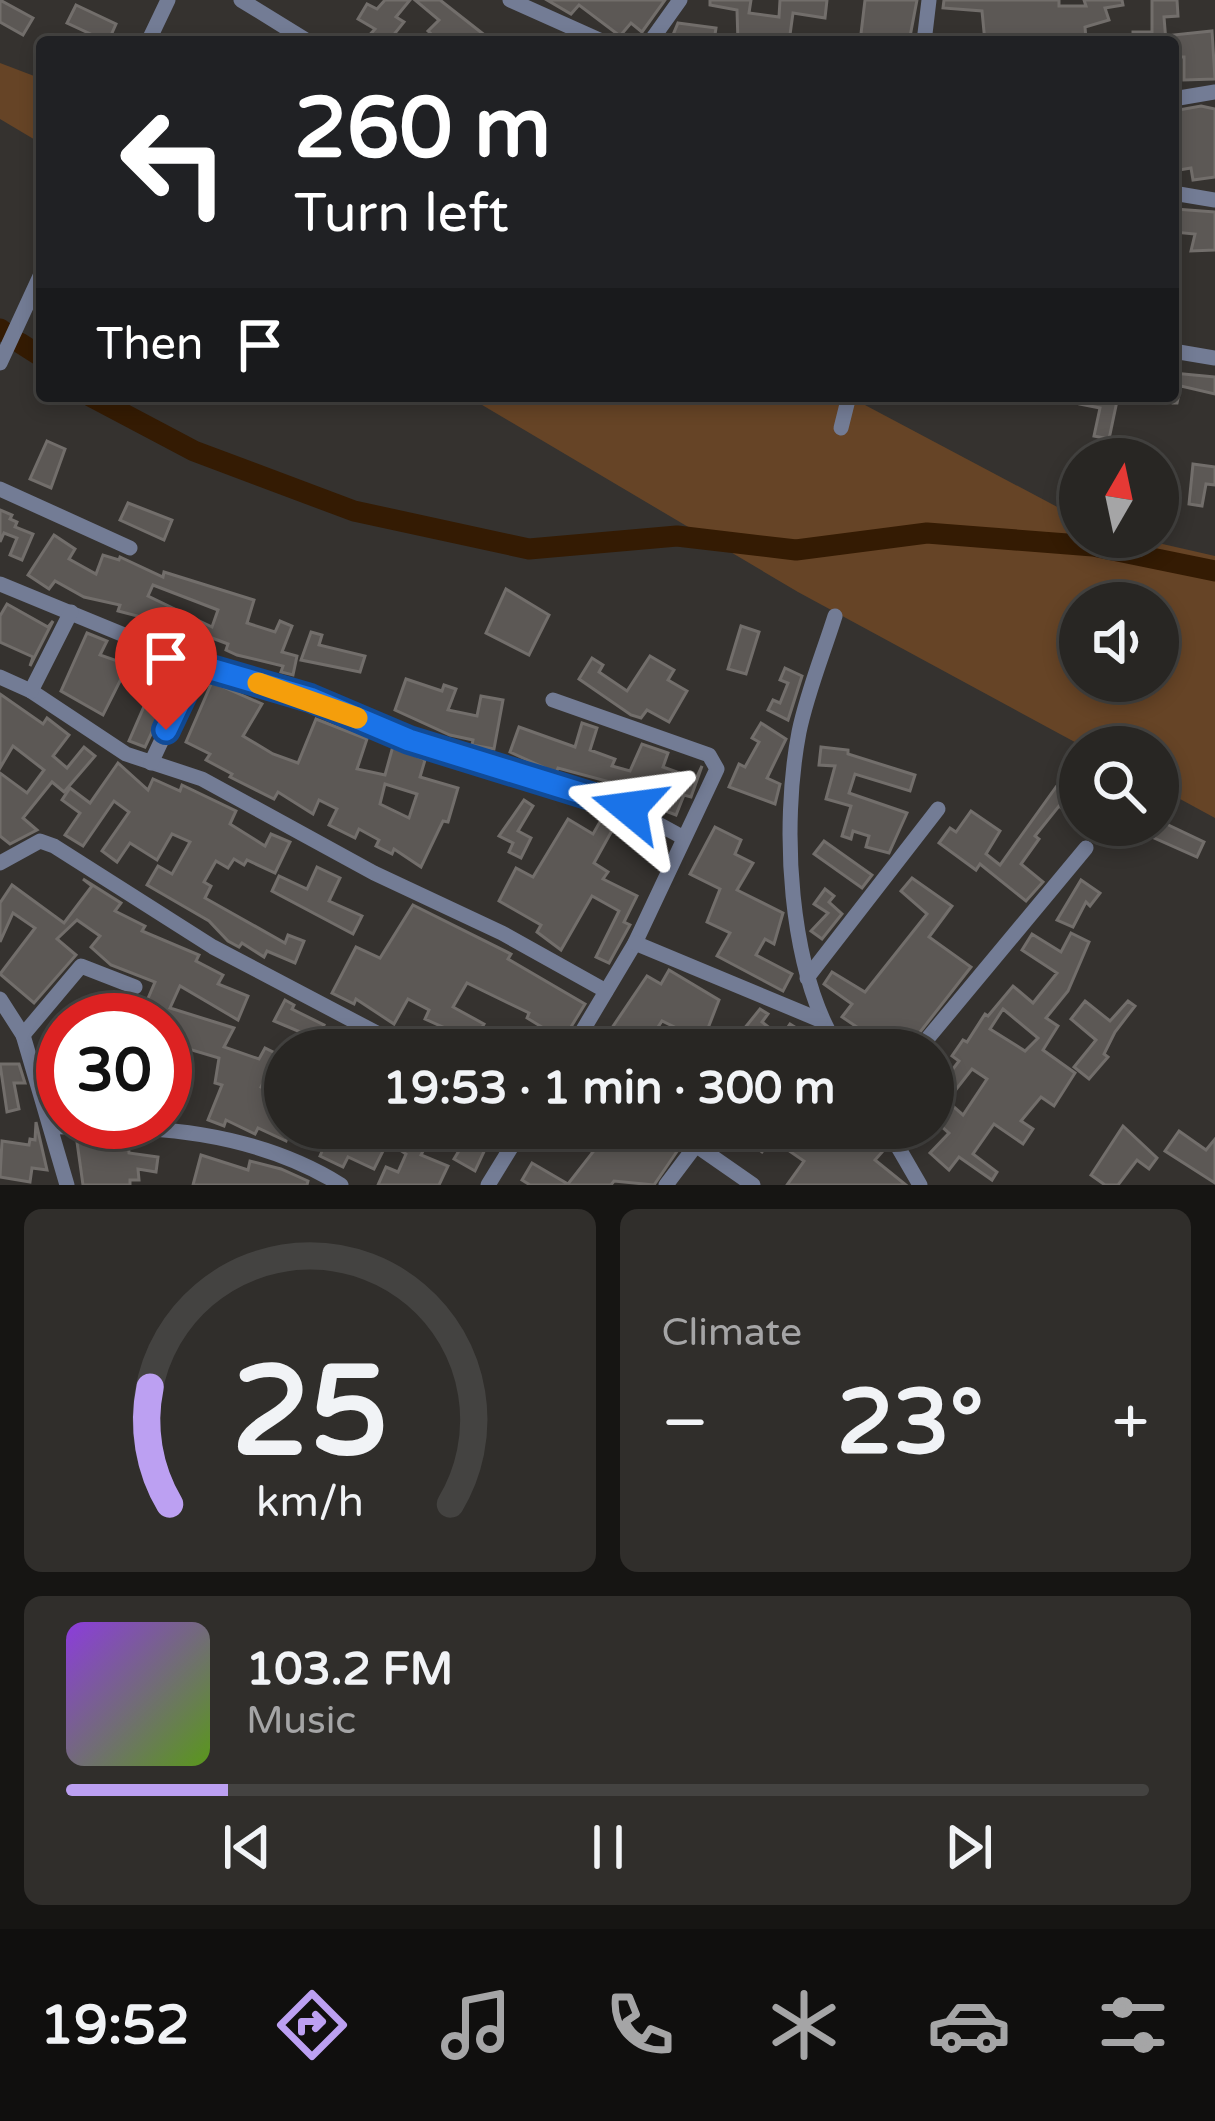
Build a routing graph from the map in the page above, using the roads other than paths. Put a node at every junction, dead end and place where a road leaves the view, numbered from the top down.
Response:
1 (167, 0) edge
2 (241, 0) edge
3 (510, 0) edge
4 (680, 0) edge
5 (928, 0) edge
6 (151, 36) edge
7 (299, 36) edge
8 (591, 36) edge
9 (654, 36) edge
10 (925, 36) edge
11 (1215, 92) edge
12 (1179, 99) edge
13 (1179, 195) edge
14 (1215, 200) edge
15 (36, 285) edge
16 (1179, 352) edge
17 (1215, 358) edge
18 (0, 364) edge
19 (848, 402) edge
20 (841, 428) dead end
21 (0, 489) edge
22 (130, 548) dead end
23 (0, 584) edge
24 (71, 612) junction
25 (835, 616) dead end
26 (197, 665) junction
27 (0, 676) edge
28 (31, 691) junction
29 (553, 700) dead end
30 (151, 763) junction
31 (938, 809) dead end
32 (684, 838) junction
33 (1086, 848) dead end
34 (1, 860) edge
35 (635, 943) junction
36 (807, 978) junction
37 (135, 987) dead end
38 (606, 991) junction
39 (0, 999) edge
40 (820, 1020) junction
41 (369, 1029) edge
42 (583, 1029) edge
43 (826, 1029) edge
44 (935, 1029) edge
45 (23, 1035) junction
46 (36, 1076) edge
47 (192, 1134) edge
48 (58, 1149) edge
49 (511, 1149) edge
50 (695, 1149) edge
51 (701, 1149) edge
52 (899, 1149) edge
53 (67, 1185) edge
54 (341, 1185) edge
55 (488, 1185) edge
56 (666, 1185) edge
57 (753, 1185) edge
58 (920, 1185) edge

1 - 6 street
2 - 7 street
3 - 8 street
4 - 9 street
5 - 10 street
11 - 12 street
13 - 14 street
15 - 18 street
16 - 17 street
19 - 20 street
21 - 22 street
23 - 24 street
24 - 26 street
24 - 28 street
25 - 36 street
26 - 30 street
26 - 32 street
27 - 28 street
28 - 30 street
29 - 32 street
30 - 38 street
31 - 36 street
32 - 35 street
33 - 44 street
34 - 41 street
35 - 38 street
35 - 40 street
36 - 40 street
37 - 45 street
38 - 42 street
39 - 45 street
40 - 43 street
45 - 46 street
47 - 54 street
48 - 53 street
49 - 55 street
50 - 56 street
51 - 57 street
52 - 58 street

